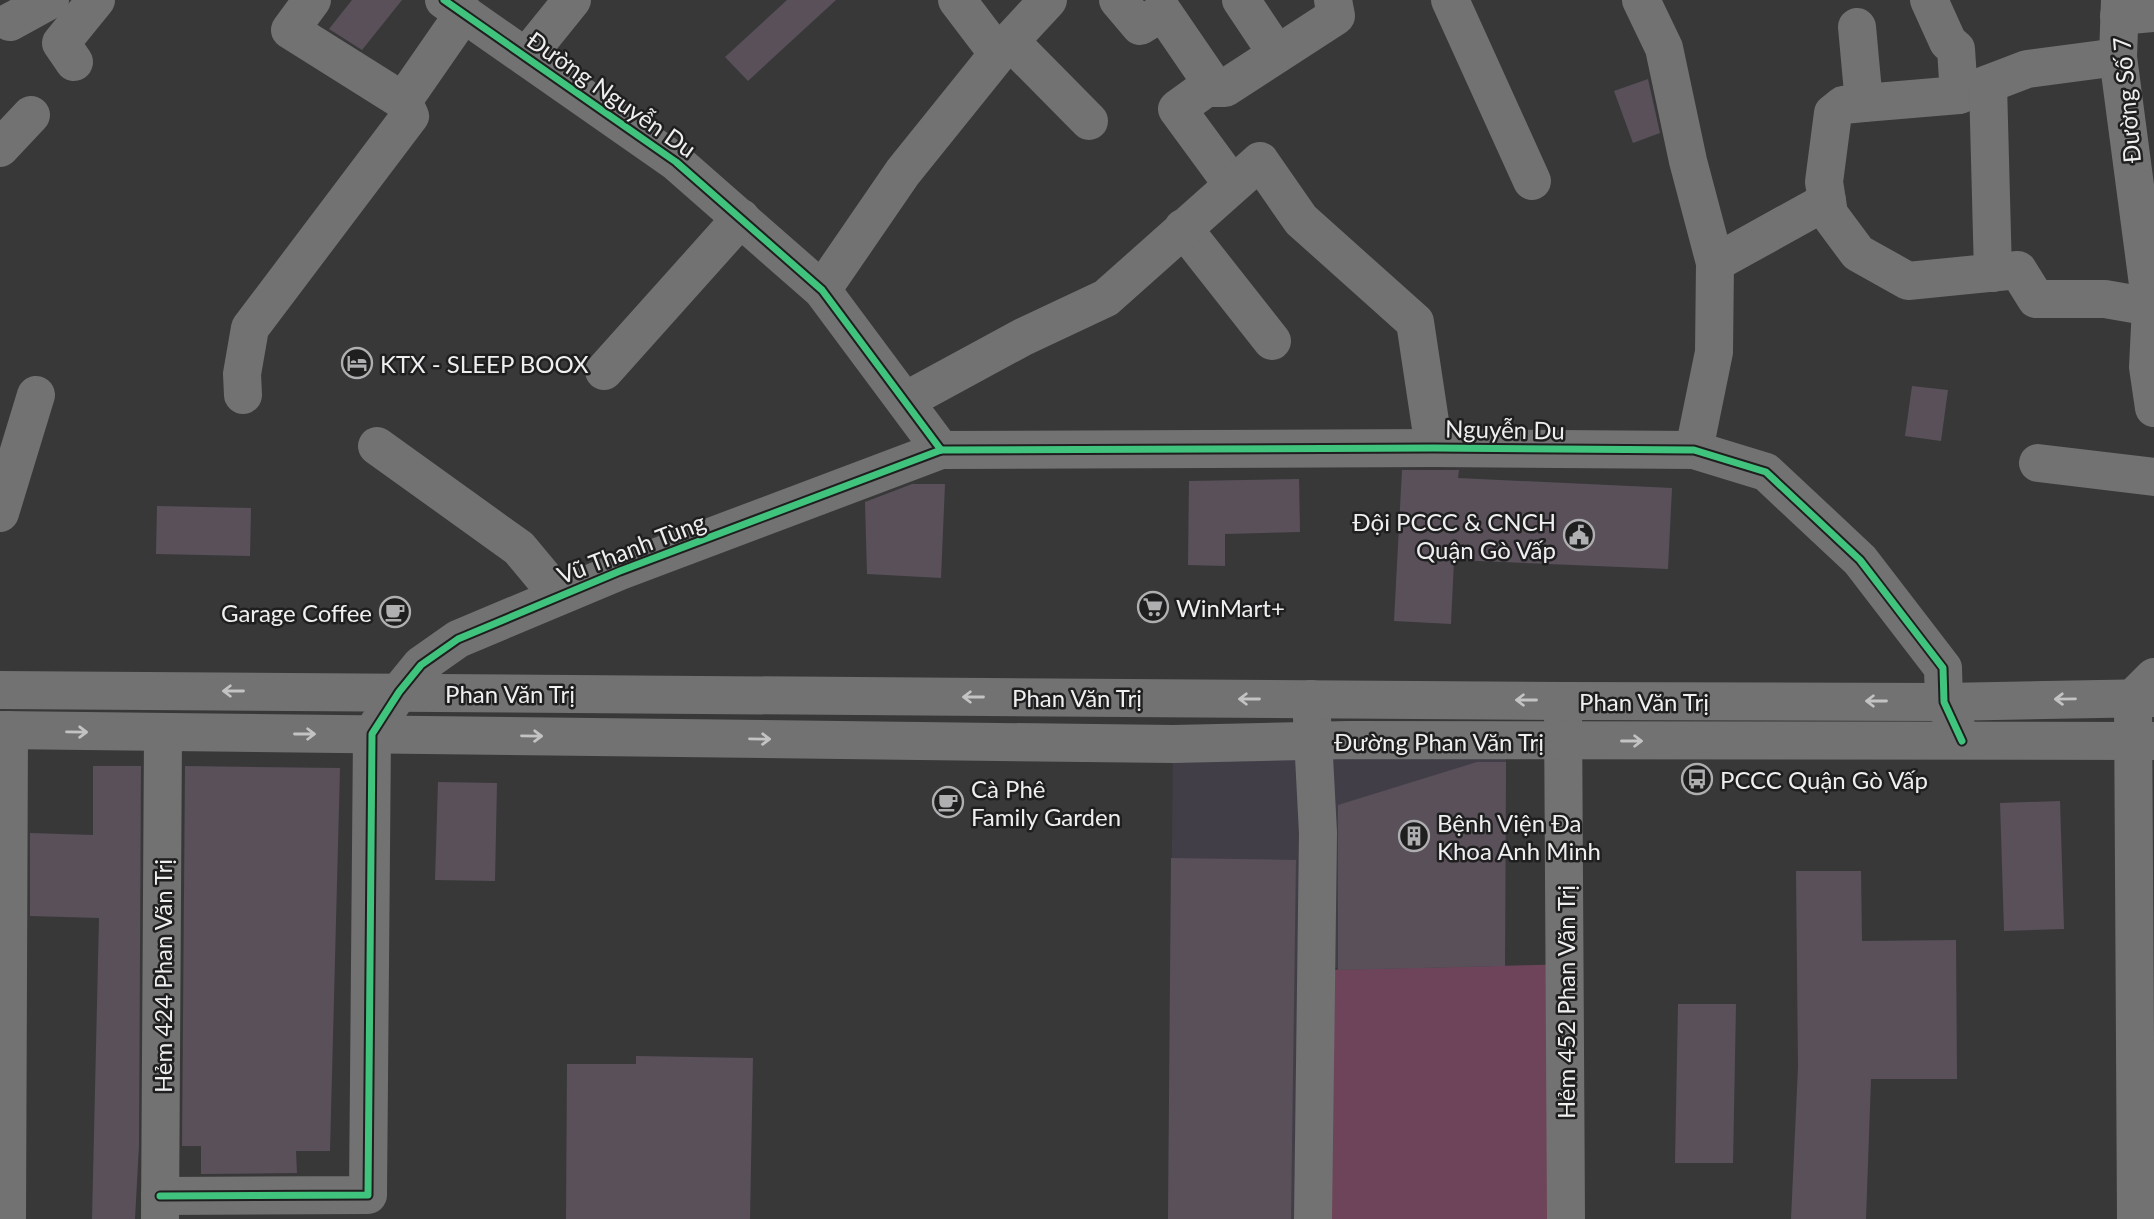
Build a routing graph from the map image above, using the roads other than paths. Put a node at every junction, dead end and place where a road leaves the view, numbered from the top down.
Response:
1 (50, 0) edge
2 (96, 0) edge
3 (312, 0) edge
4 (572, 0) edge
5 (957, 0) edge
6 (1048, 0) edge
7 (1118, 0) edge
8 (1241, 0) edge
9 (1333, 0) edge
10 (1450, 0) edge
11 (1641, 0) edge
12 (1929, 0) edge
13 (454, 7) edge
14 (2131, 10) edge
15 (9, 22) dead end
16 (1857, 27) dead end
17 (1004, 47) junction
18 (1277, 54) junction
19 (526, 57) junction
20 (2118, 57) junction
21 (74, 62) dead end
22 (1216, 88) junction
23 (1974, 90) junction
24 (403, 101) junction
25 (1864, 103) junction
26 (31, 115) dead end
27 (1089, 121) dead end
28 (0, 148) edge
29 (1246, 173) junction
30 (1532, 181) dead end
31 (1827, 201) junction
32 (741, 218) junction
33 (1183, 228) junction
34 (2149, 261) edge
35 (1715, 263) junction
36 (1993, 273) junction
37 (822, 290) junction
38 (2151, 307) junction
39 (1272, 341) dead end
40 (2151, 367) edge
41 (604, 371) dead end
42 (36, 395) dead end
43 (243, 396) dead end
44 (905, 401) junction
45 (2154, 408) edge
46 (377, 446) dead end
47 (1434, 448) junction
48 (941, 450) junction
49 (1694, 450) junction
50 (2038, 463) dead end
51 (2154, 477) edge
52 (0, 513) edge
53 (559, 596) junction
54 (0, 690) edge
55 (2147, 691) edge
56 (399, 692) junction
57 (1311, 699) junction
58 (1563, 701) junction
59 (1944, 702) junction
60 (5, 730) edge
61 (163, 734) junction
62 (372, 734) junction
63 (1962, 740) junction
64 (1314, 741) junction
65 (1564, 741) junction
66 (2144, 741) edge
67 (160, 1208) edge
68 (8, 1219) edge
69 (1313, 1219) edge
70 (1566, 1219) edge
71 (2136, 1219) edge

1 - 15 street
2 - 21 street
3 - 24 street
4 - 19 street
5 - 17 street
6 - 17 street
7 - 22 street
8 - 18 street
9 - 18 street
10 - 30 street
11 - 35 street
12 - 23 street
13 - 19 street, Đường Nguyễn Du
13 - 24 street
14 - 20 street, Đường Số 7
16 - 25 street
17 - 27 street
17 - 37 street
18 - 22 street
19 - 32 street, Đường Nguyễn Du
20 - 23 street
20 - 34 street, Đường Số 7
22 - 29 street
23 - 25 street
23 - 36 street
24 - 43 street
25 - 31 street
26 - 28 street
29 - 33 street
29 - 47 street
31 - 35 street
31 - 36 street
32 - 37 street, Đường Nguyễn Du
32 - 41 street
33 - 39 street
33 - 44 street
34 - 38 street, Đường Số 7
35 - 49 street
36 - 38 street
37 - 44 street, Đường Nguyễn Du
38 - 40 street, Đường Số 7
40 - 45 street, Đường Số 7
42 - 52 street
44 - 48 street, Đường Nguyễn Du
46 - 53 street
47 - 48 street, Nguyễn Du
47 - 49 street, Nguyễn Du
48 - 53 street, Vũ Thanh Tùng
49 - 59 street, Nguyễn Du
50 - 51 street
53 - 56 street, Vũ Thanh Tùng
56 -> 54 main road, Phan Văn Trị
55 -> 59 main road, Phan Văn Trị
55 - 66 street
57 -> 56 main road, Phan Văn Trị
56 - 62 street, Vũ Thanh Tùng
58 -> 57 main road, Phan Văn Trị
57 - 64 street
59 -> 58 main road, Phan Văn Trị
58 - 65 street, Hẻm 452 Phan Văn Trị
59 - 63 street
60 -> 61 main road, Phan Văn Trị
60 - 68 street
61 -> 62 main road, Phan Văn Trị
61 - 67 street, Hẻm 424 Phan Văn Trị
62 -> 64 main road, Phan Văn Trị
62 - 67 street
65 -> 63 main road, Phan Văn Trị
63 - 66 main road, Phan Văn Trị
64 - 65 main road, Đường Phan Văn Trị
64 - 69 street
65 - 70 street, Hẻm 452 Phan Văn Trị
66 - 71 street

